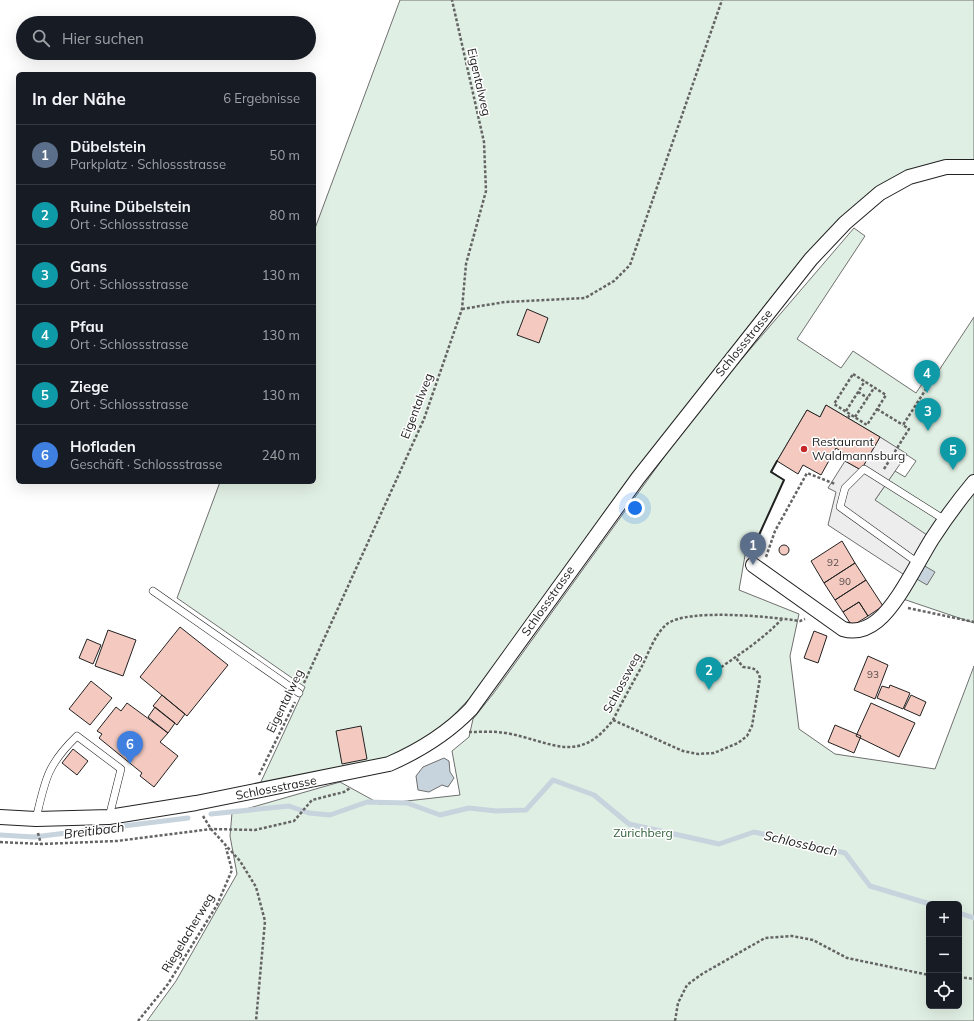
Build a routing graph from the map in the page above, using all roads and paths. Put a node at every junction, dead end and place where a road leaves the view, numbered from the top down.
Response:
1 (452, 0) edge
2 (722, 0) edge
3 (974, 167) edge
4 (462, 309) junction
5 (865, 381) junction
6 (874, 388) junction
7 (926, 389) dead end
8 (858, 392) junction
9 (868, 398) junction
10 (877, 409) junction
11 (846, 411) junction
12 (850, 414) junction
13 (856, 417) junction
14 (848, 418) dead end
15 (903, 425) junction
16 (878, 478) junction
17 (974, 482) edge
18 (845, 488) junction
19 (945, 520) junction
20 (918, 563) junction
21 (758, 568) joint
22 (153, 591) dead end
23 (893, 603) junction
24 (782, 618) junction
25 (800, 621) dead end
26 (974, 622) edge
27 (736, 658) junction
28 (717, 670) dead end
29 (299, 693) junction
30 (613, 720) junction
31 (456, 725) junction
32 (250, 793) junction
33 (196, 803) junction
34 (309, 803) dead end
35 (0, 817) edge
36 (109, 817) junction
37 (36, 818) junction
38 (211, 829) junction
39 (38, 833) dead end
40 (0, 842) edge
41 (41, 844) junction
42 (226, 846) junction
43 (926, 974) edge
44 (962, 977) edge
45 (974, 979) edge
46 (138, 1021) edge
47 (256, 1021) edge
48 (675, 1021) edge

1 - 4 path, Eigentalweg
2 - 4 path
3 - 31 street, Schlossstrasse
4 - 29 path, Eigentalweg
5 - 6 path
5 - 8 path
5 - 11 path
6 - 9 path
6 - 10 path
7 - 15 path
8 - 9 path
8 - 11 path
9 - 13 path
10 - 13 path
10 - 15 path
11 - 12 path
12 - 13 path
12 - 14 path
15 - 16 path
16 - 18 lane
16 - 19 lane
17 - 19 street
18 - 20 lane
18 - 21 path
19 - 20 street
20 - 23 street
21 - 23 street
22 - 29 lane
23 - 26 path
24 - 25 path, Schlossweg
24 - 27 path
24 - 30 path, Schlossweg
27 - 28 path
27 - 30 path
29 - 32 path, Eigentalweg
30 - 31 path, Schlossweg
31 - 32 street, Schlossstrasse
32 - 33 street, Schlossstrasse
33 - 36 street, Schlossstrasse
33 - 38 path
34 - 38 path
35 - 37 street, Schlossstrasse
36 - 37 street, Schlossstrasse
36 - 37 lane
38 - 41 path
38 - 42 path
39 - 41 path
40 - 41 path
42 - 46 path, Riegelacherweg
42 - 47 path
43 - 48 path
44 - 45 path

